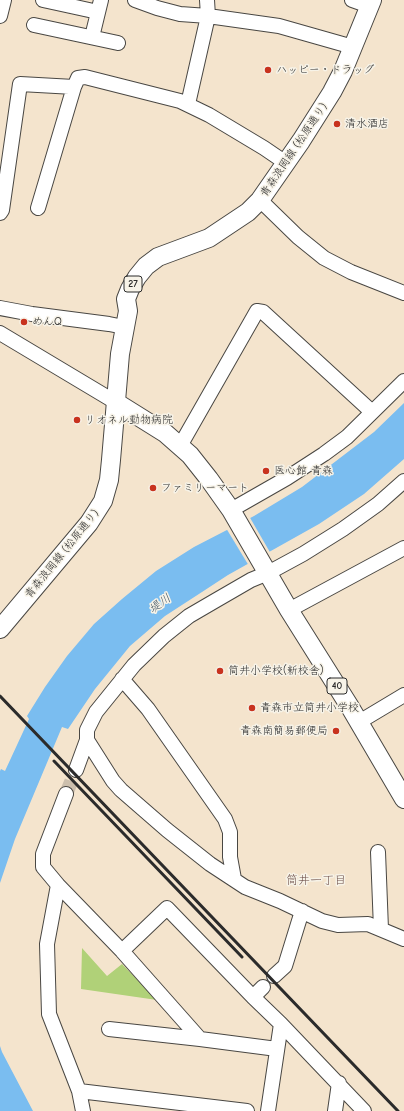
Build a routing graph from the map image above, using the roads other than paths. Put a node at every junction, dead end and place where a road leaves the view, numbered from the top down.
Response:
1 (4, 0) edge
2 (43, 0) edge
3 (135, 0) edge
4 (207, 0) edge
5 (352, 0) edge
6 (371, 3) edge
7 (100, 6) edge
8 (0, 16) edge
9 (208, 16) junction
10 (34, 25) dead end
11 (92, 37) junction
12 (118, 43) dead end
13 (353, 47) junction
14 (74, 87) junction
15 (188, 104) junction
16 (286, 163) junction
17 (260, 200) junction
18 (38, 208) dead end
19 (0, 213) edge
20 (404, 293) edge
21 (0, 308) edge
22 (124, 327) junction
23 (0, 333) edge
24 (404, 381) edge
25 (117, 402) junction
26 (372, 412) junction
27 (180, 446) junction
28 (404, 481) edge
29 (232, 512) junction
30 (404, 548) edge
31 (267, 571) junction
32 (289, 610) junction
33 (1, 626) edge
34 (122, 679) junction
35 (404, 695) edge
36 (359, 722) junction
37 (87, 740) junction
38 (76, 770) tunnel mouth
39 (66, 794) tunnel mouth
40 (404, 799) edge
41 (378, 852) dead end
42 (234, 879) junction
43 (58, 885) junction
44 (302, 911) junction
45 (382, 929) junction
46 (404, 939) edge
47 (122, 951) junction
48 (274, 976) dead end
49 (263, 987) dead end
50 (253, 997) junction
51 (281, 1024) junction
52 (109, 1029) dead end
53 (200, 1040) junction
54 (277, 1049) junction
55 (339, 1083) junction
56 (79, 1091) junction
57 (84, 1111) edge
58 (247, 1111) edge
59 (268, 1111) edge
60 (335, 1111) edge
61 (364, 1111) edge

1 - 8 street
2 - 7 street
3 - 9 street
4 - 9 street
5 - 6 street
6 - 13 main road, 青森浪岡線 (松原通り) / 27
7 - 11 street
9 - 13 street
9 - 15 street
10 - 11 street
11 - 12 street
13 - 16 main road, 青森浪岡線 (松原通り) / 27
14 - 15 street
14 - 18 street
14 - 19 street
15 - 16 street
16 - 17 main road, 青森浪岡線 (松原通り) / 27
17 - 20 street
17 - 22 main road, 青森浪岡線 (松原通り) / 27
21 - 22 street
22 - 25 main road, 青森浪岡線 (松原通り) / 27
23 - 25 street
24 - 26 street
25 - 27 main road, 40
25 - 33 main road, 青森浪岡線 (松原通り) / 27
26 - 27 street
26 - 29 street
27 - 29 main road, 40
28 - 31 street
29 - 31 main road, 40
30 - 32 street
31 - 32 main road, 40
31 - 34 street
32 - 36 main road, 40
34 - 37 street
34 - 42 street
35 - 36 street
36 - 40 main road, 40
37 - 38 street
37 - 42 street
39 - 43 street
41 - 45 street
42 - 44 street
43 - 47 street
43 - 56 street
44 - 45 street
44 - 48 street
45 - 46 street
47 - 50 street
47 - 53 street
49 - 50 street
50 - 51 street
51 - 54 street
51 - 55 street
52 - 53 street
53 - 54 street
54 - 59 street
55 - 60 street
55 - 61 street
56 - 57 street
56 - 58 street

